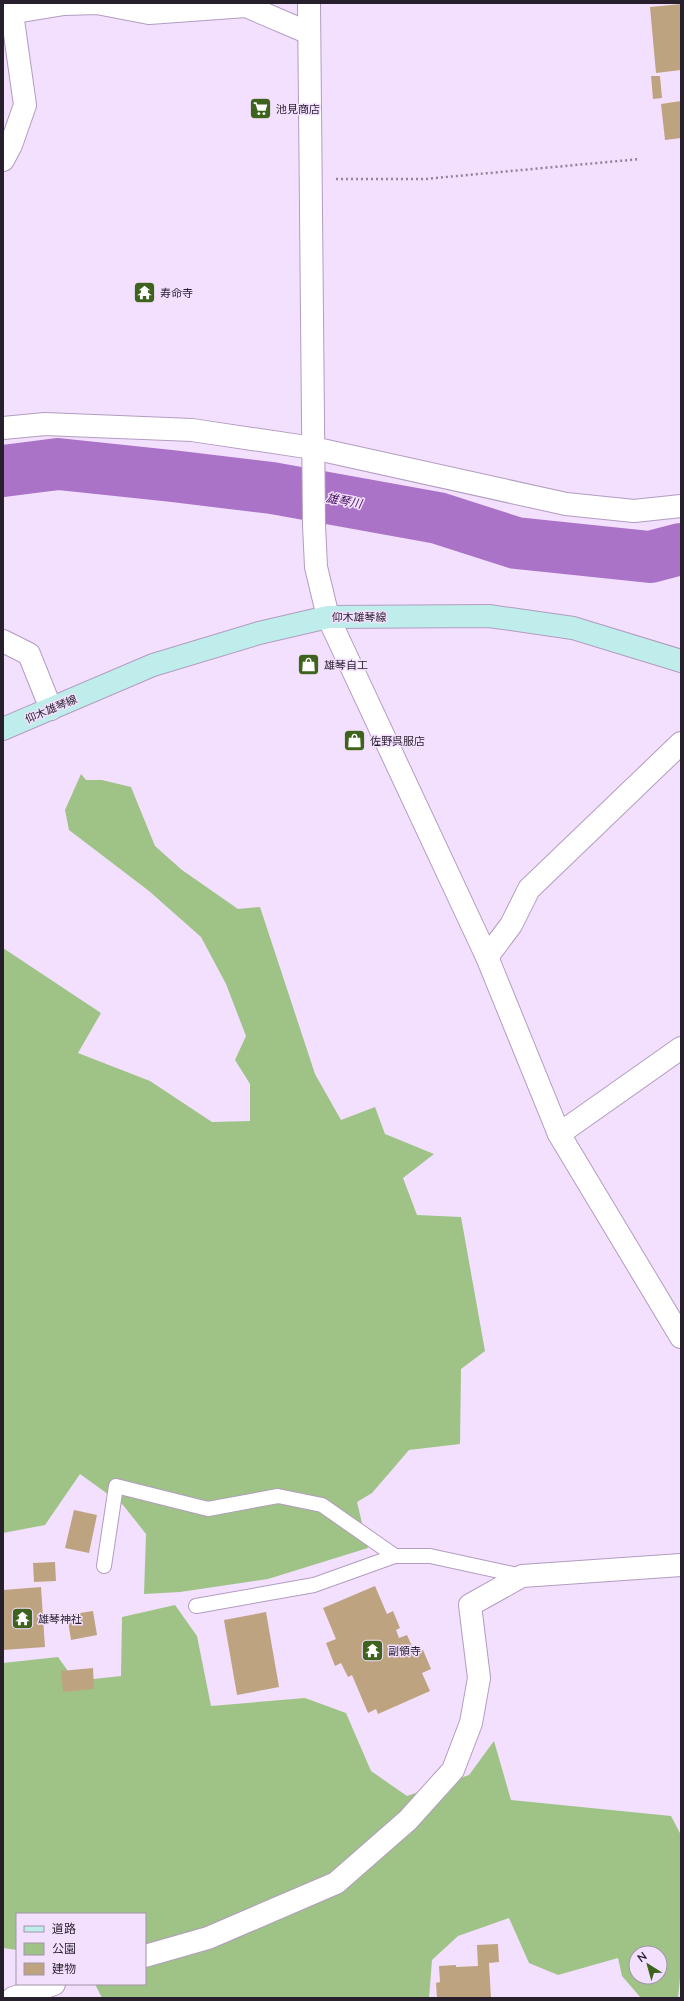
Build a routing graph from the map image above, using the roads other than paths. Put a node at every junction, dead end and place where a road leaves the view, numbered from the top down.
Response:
1 (309, 3) edge
2 (8, 14) edge
3 (309, 33) junction
4 (3, 160) edge
5 (3, 428) edge
6 (314, 454) junction
7 (681, 506) edge
8 (328, 617) junction
9 (3, 640) edge
10 (681, 661) edge
11 (51, 709) junction
12 (3, 729) edge
13 (681, 743) edge
14 (487, 957) junction
15 (681, 1048) edge
16 (559, 1134) junction
17 (681, 1337) edge
18 (395, 1556) junction
19 (681, 1565) edge
20 (104, 1566) dead end
21 (522, 1576) junction
22 (196, 1606) dead end
23 (146, 1956) edge
24 (51, 1985) edge
25 (13, 1998) edge

1 - 3 street
2 - 3 street
2 - 4 street
3 - 6 street
5 - 6 street
6 - 7 street
6 - 8 street
8 - 10 main road, 仰木雄琴線
8 - 11 main road, 仰木雄琴線
8 - 14 street
9 - 11 street
11 - 12 main road, 仰木雄琴線
13 - 14 street
14 - 16 street
15 - 16 street
16 - 17 street
18 - 20 lane
18 - 21 lane
18 - 22 lane
19 - 21 street
21 - 23 street
24 - 25 street

